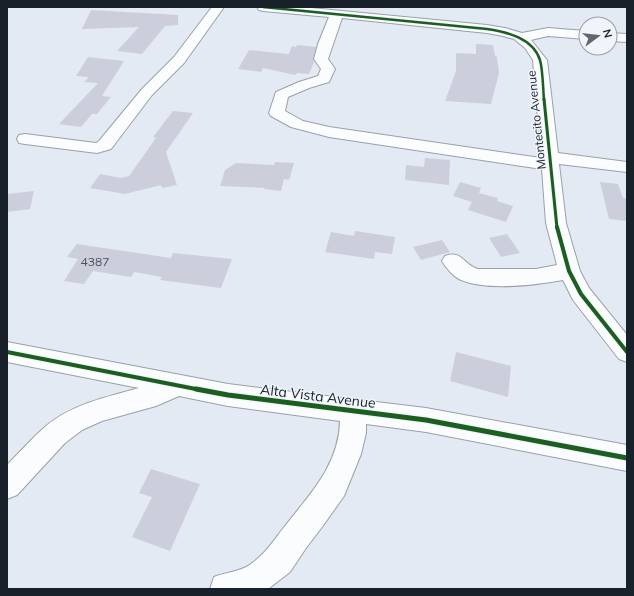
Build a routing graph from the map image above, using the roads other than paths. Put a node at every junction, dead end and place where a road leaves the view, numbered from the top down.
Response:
1 (218, 7) edge
2 (263, 7) edge
3 (337, 14) junction
4 (578, 34) edge
5 (520, 38) junction
6 (25, 139) dead end
7 (550, 162) junction
8 (627, 167) edge
9 (452, 261) dead end
10 (569, 271) junction
11 (7, 352) edge
12 (627, 352) edge
13 (177, 385) junction
14 (353, 411) junction
15 (627, 458) edge
16 (7, 485) edge
17 (225, 588) dead end

1 - 6 street
2 - 3 street, Montecito Avenue
3 - 5 street, Montecito Avenue
3 - 7 street
4 - 5 street
5 - 7 street, Montecito Avenue
7 - 8 street
7 - 10 street, Montecito Avenue
9 - 10 street
10 - 12 street, Montecito Avenue
11 - 13 street, Alta Vista Avenue
13 - 14 street, Alta Vista Avenue
13 - 16 street
14 - 15 street, Alta Vista Avenue
14 - 17 street

